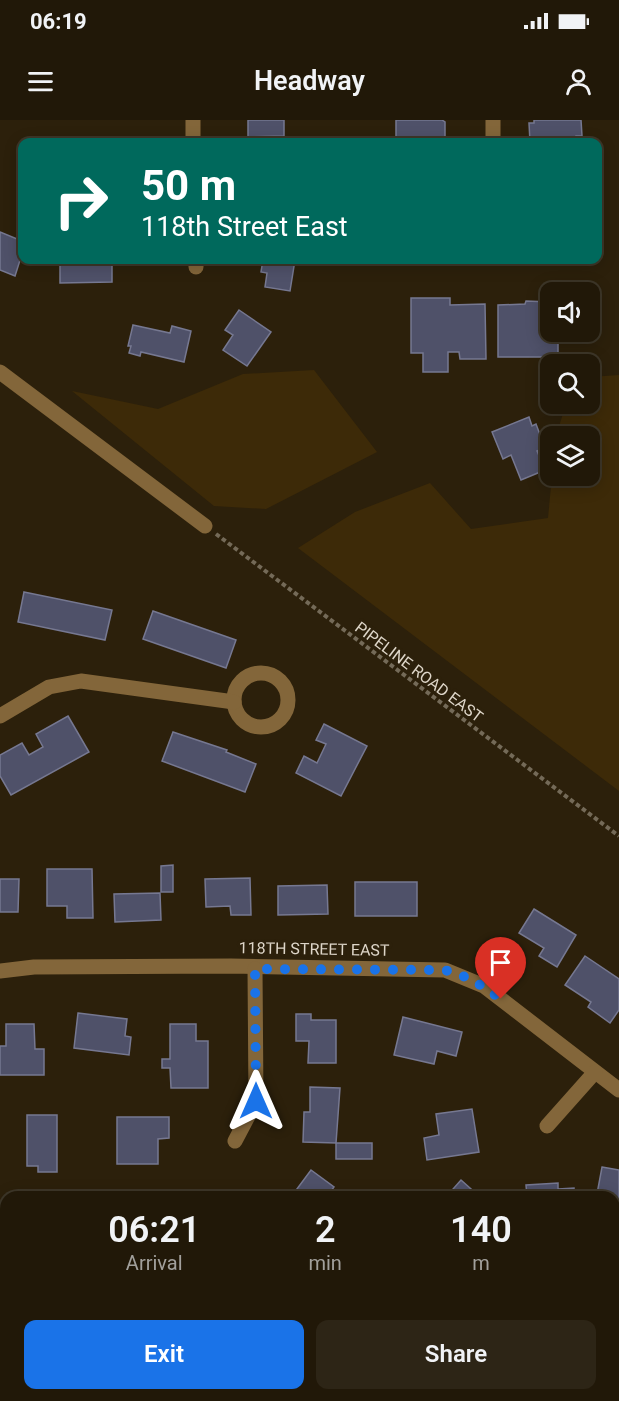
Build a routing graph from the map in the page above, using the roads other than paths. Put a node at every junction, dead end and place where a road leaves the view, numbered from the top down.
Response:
1 (193, 120) edge
2 (493, 120) edge
3 (193, 138) edge
4 (493, 138) edge
5 (0, 372) edge
6 (205, 526) road end
7 (234, 702) dead end
8 (0, 716) edge
9 (255, 969) junction
10 (0, 971) edge
11 (595, 1072) junction
12 (619, 1090) edge
13 (547, 1126) dead end
14 (235, 1141) dead end

1 - 3 street
2 - 4 street
5 - 6 street
7 - 8 street
9 - 10 street, 118TH STREET EAST
9 - 11 street, 118TH STREET EAST
9 - 14 street
11 - 12 street, 118TH STREET EAST
11 - 13 street

